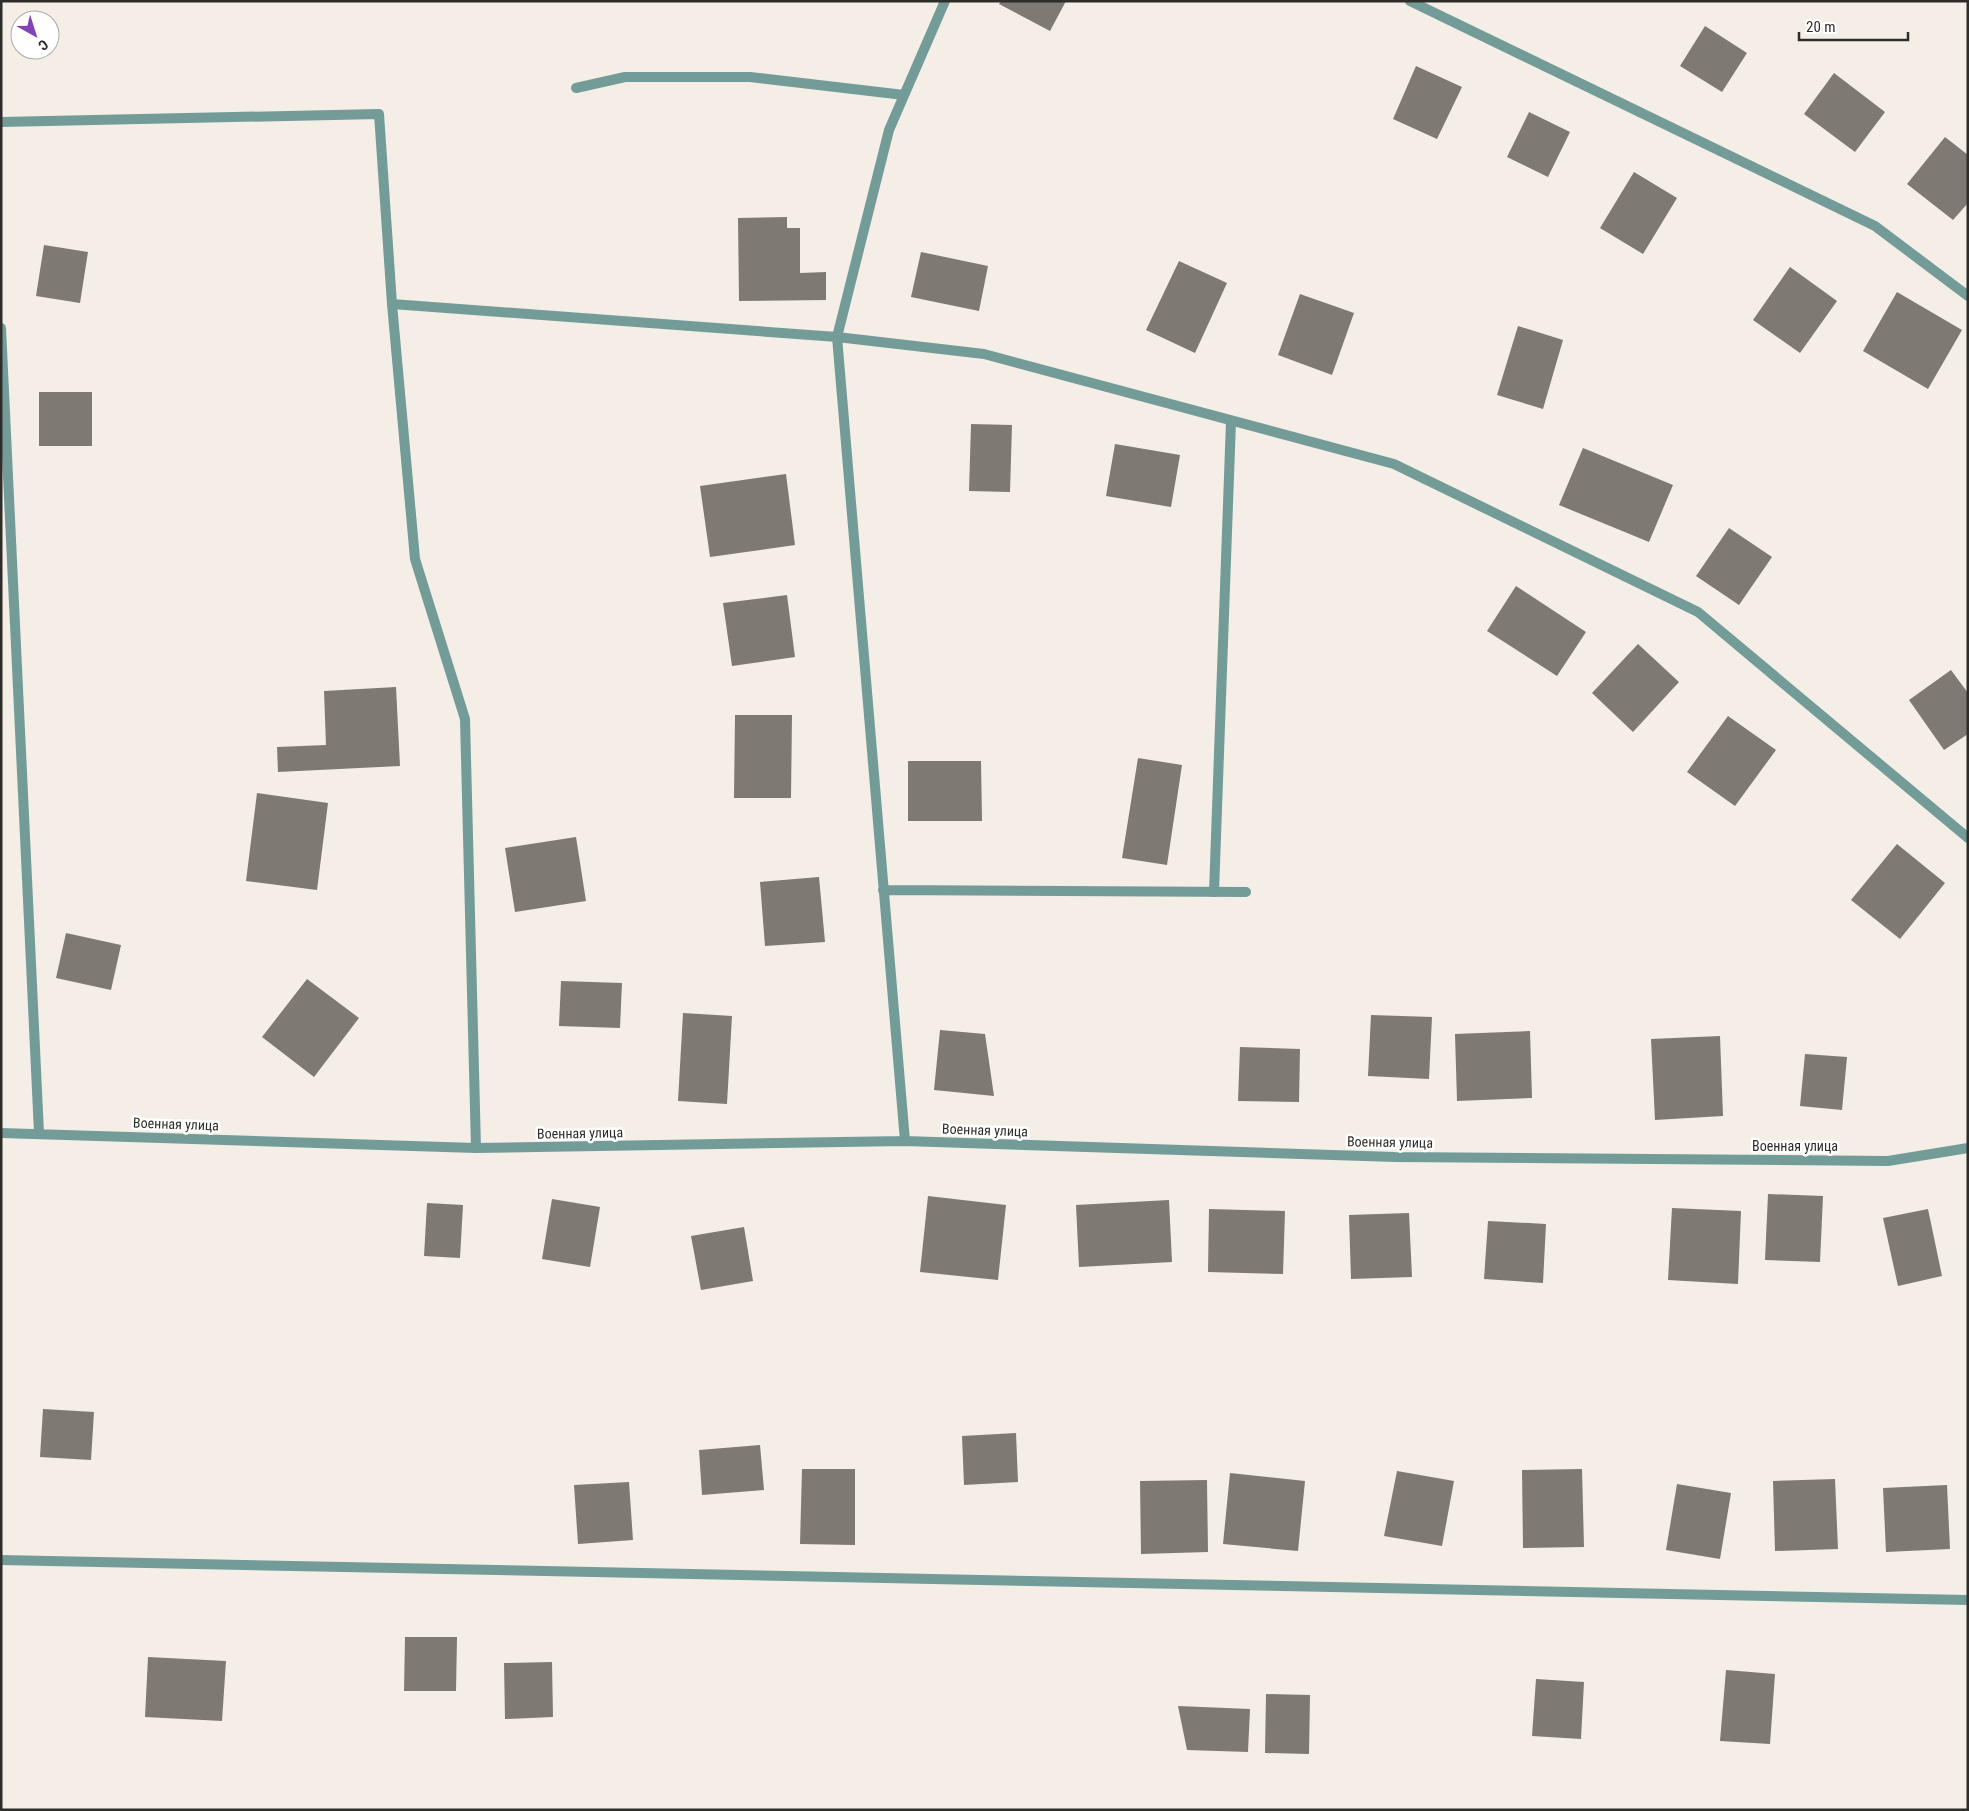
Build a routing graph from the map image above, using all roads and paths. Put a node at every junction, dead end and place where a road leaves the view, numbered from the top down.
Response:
1 (945, 1) edge
2 (1410, 1) edge
3 (576, 88) dead end
4 (904, 96) junction
5 (1, 122) edge
6 (1968, 296) edge
7 (392, 304) junction
8 (1, 328) edge
9 (836, 337) junction
10 (1231, 421) junction
11 (1968, 838) edge
12 (884, 890) junction
13 (1214, 892) junction
14 (1246, 892) dead end
15 (40, 1133) junction
16 (1, 1134) edge
17 (905, 1141) junction
18 (476, 1148) junction
19 (1968, 1148) edge
20 (1, 1560) edge
21 (1968, 1600) edge

1 - 4 street
2 - 6 street
3 - 4 street
4 - 9 street
5 - 7 street
7 - 9 street
7 - 18 street
8 - 15 street
9 - 10 street
9 - 12 street
10 - 11 street
10 - 13 street
12 - 13 street
12 - 17 street
13 - 14 street
15 - 16 street, Военная улица
15 - 18 street, Военная улица
17 - 18 street, Военная улица
17 - 19 street, Военная улица
20 - 21 street

